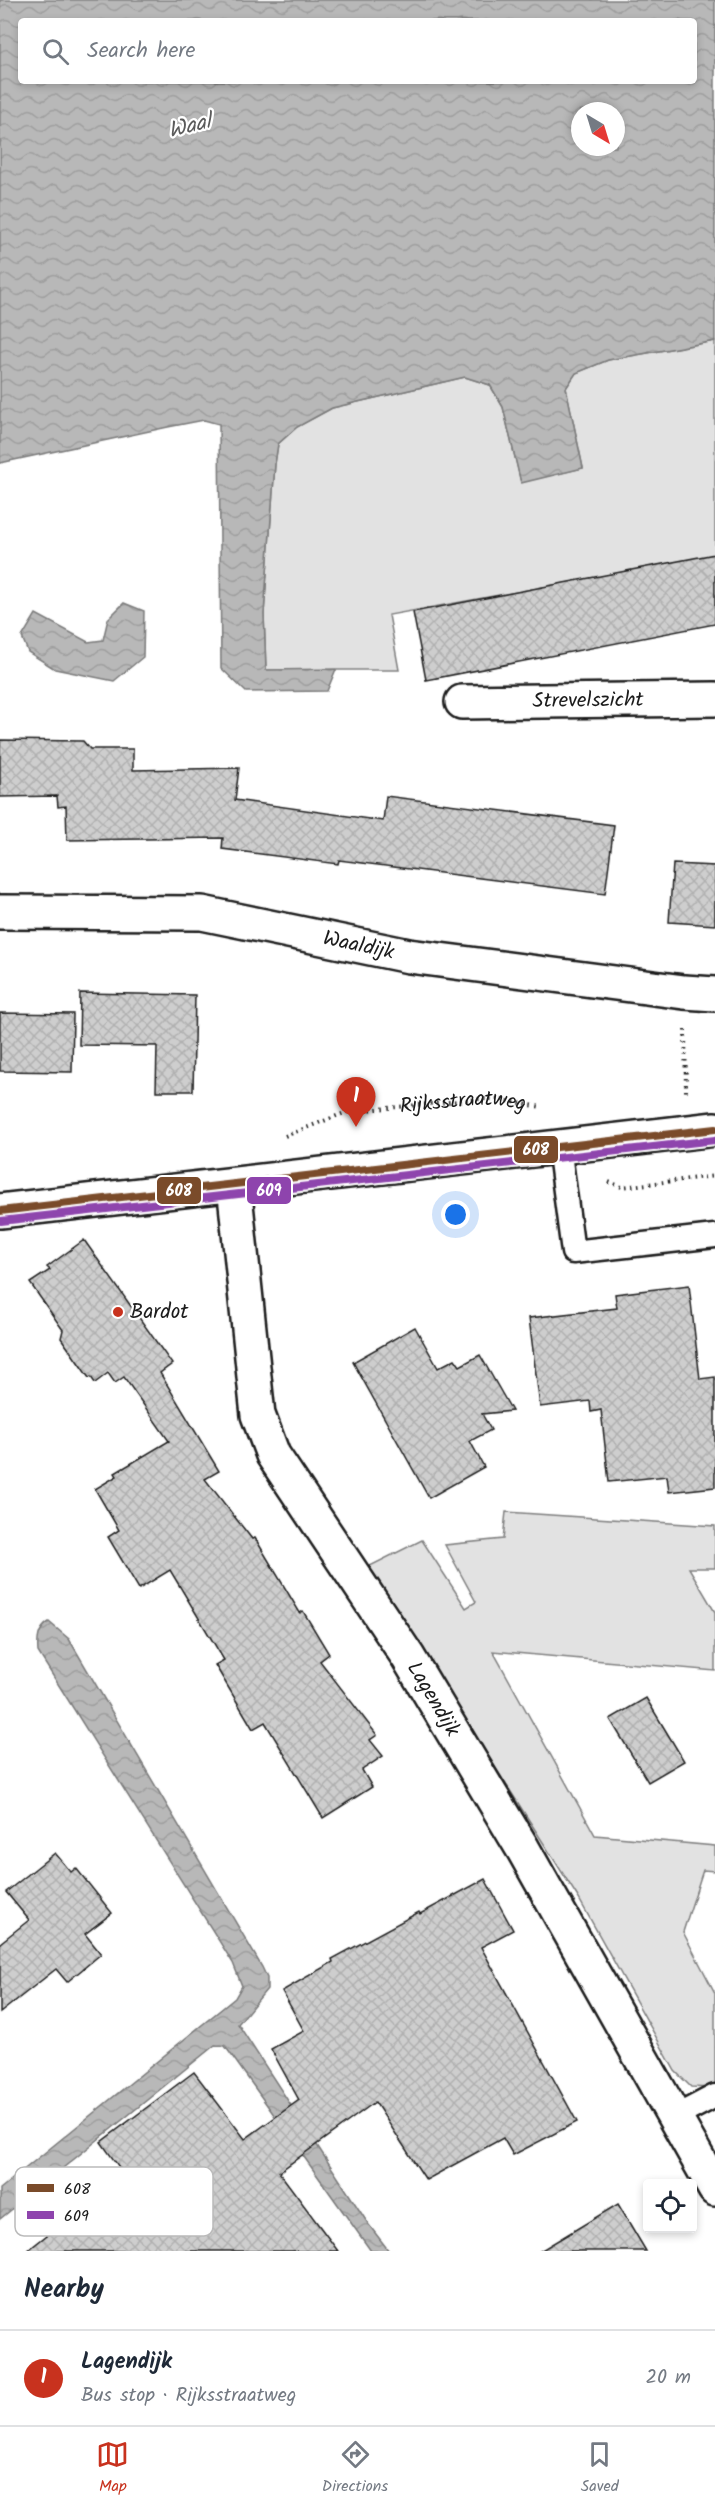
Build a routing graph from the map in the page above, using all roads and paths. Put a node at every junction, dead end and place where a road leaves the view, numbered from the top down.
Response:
1 (715, 699) edge
2 (462, 702) dead end
3 (0, 912) edge
4 (699, 993) edge
5 (686, 1101) dead end
6 (552, 1108) dead end
7 (715, 1129) edge
8 (276, 1138) dead end
9 (559, 1146) junction
10 (234, 1185) junction
11 (0, 1211) edge
12 (715, 1236) edge
13 (715, 2096) edge
14 (675, 2117) junction
15 (715, 2189) edge

1 - 2 street, Strevelszicht
3 - 4 street, Waaldijk
4 - 5 path
6 - 8 path, Rijksstraatweg
7 - 9 street, Rijksstraatweg
9 - 10 street, Rijksstraatweg
9 - 12 lane
10 - 11 street, Rijksstraatweg
10 - 14 street, Lagendijk
13 - 14 lane
14 - 15 street, Lagendijk

